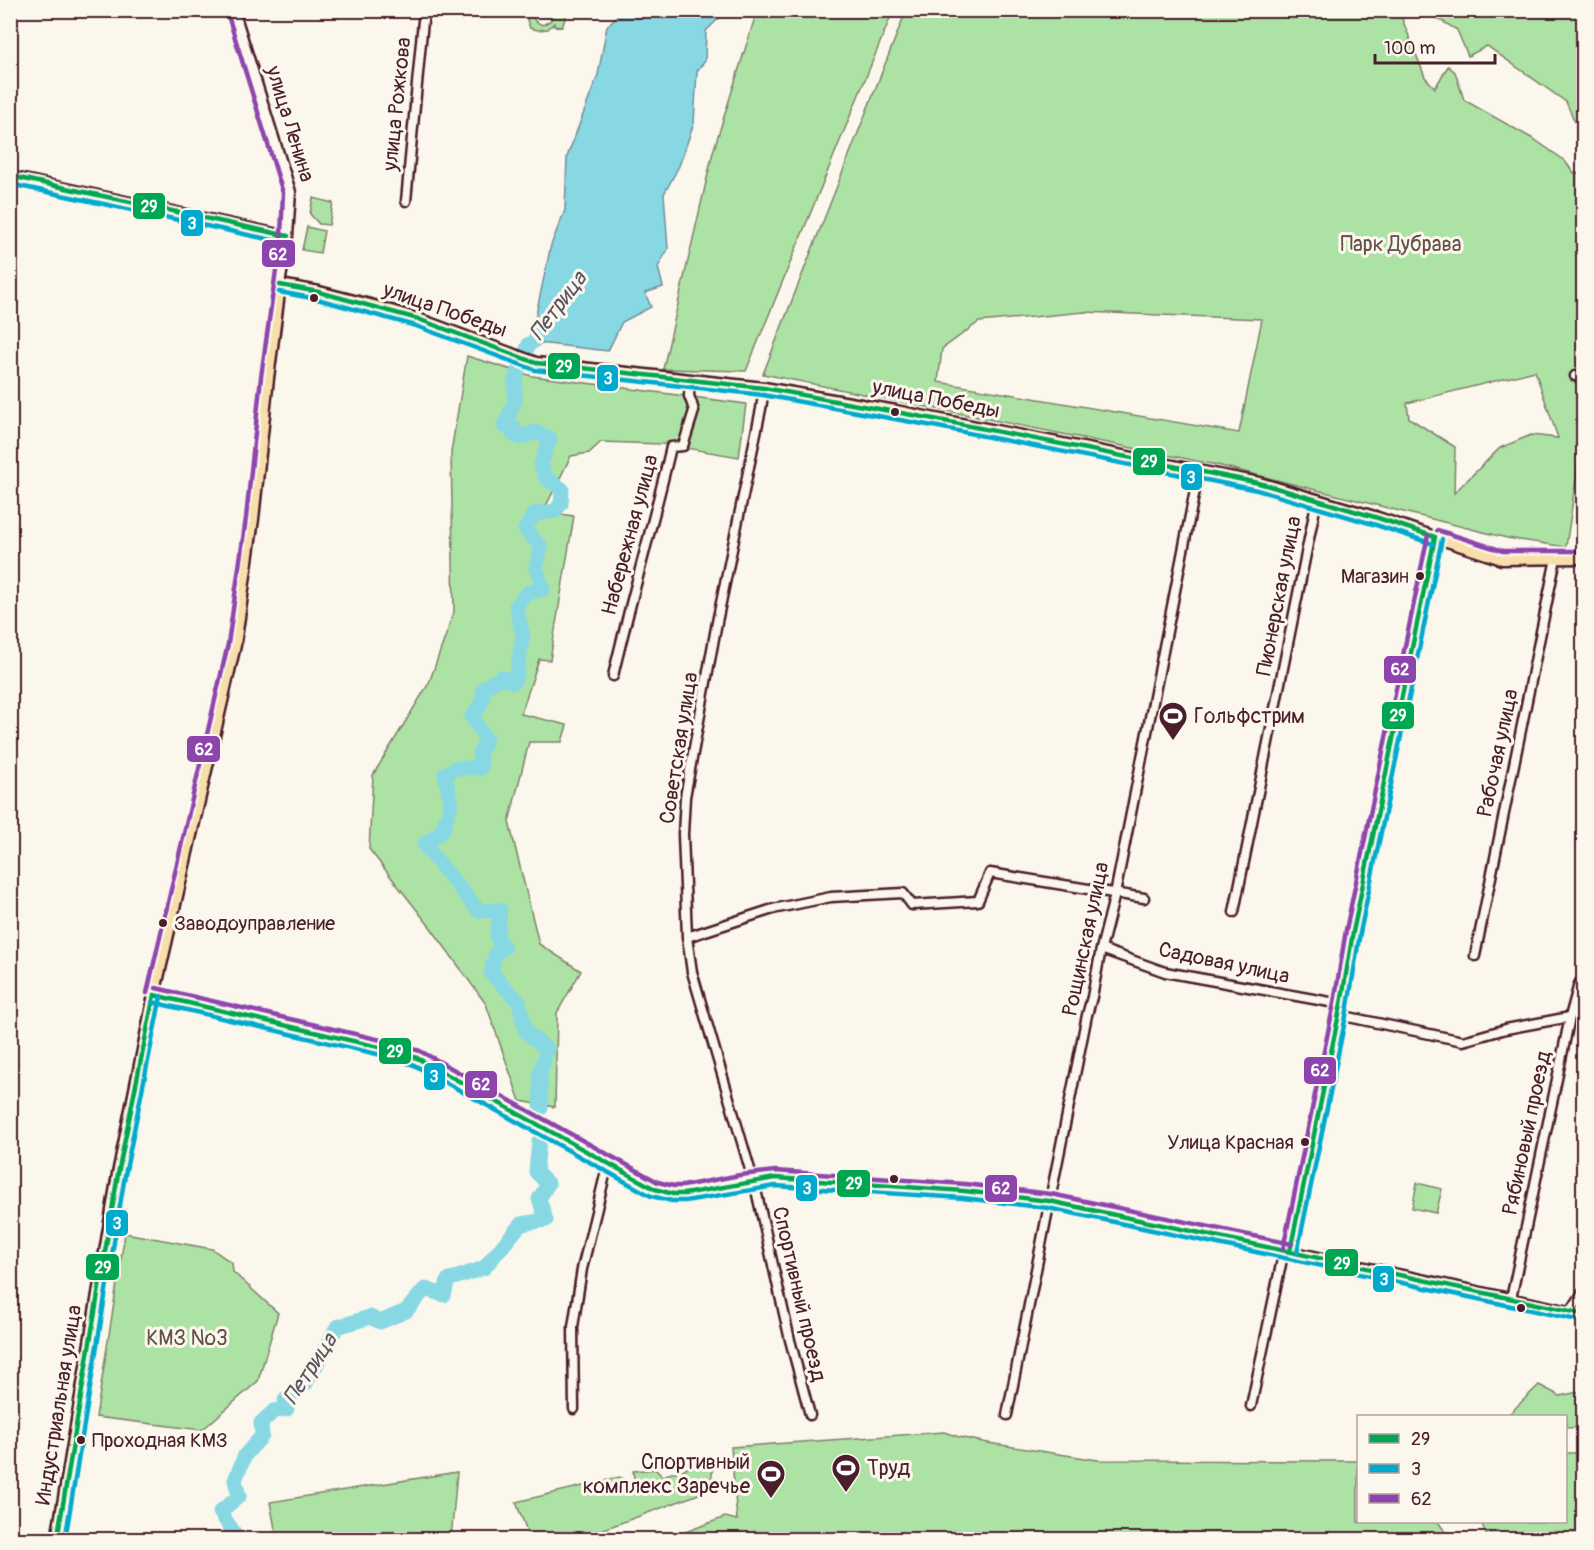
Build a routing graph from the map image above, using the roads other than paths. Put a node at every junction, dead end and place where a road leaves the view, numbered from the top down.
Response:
1 (234, 10) edge
2 (424, 10) edge
3 (10, 176) edge
4 (406, 201) dead end
5 (288, 236) junction
6 (279, 285) junction
7 (690, 380) junction
8 (764, 388) junction
9 (1199, 470) junction
10 (1317, 499) junction
11 (1435, 537) junction
12 (1556, 558) junction
13 (1584, 558) edge
14 (613, 676) dead end
15 (1115, 894) junction
16 (1144, 898) dead end
17 (1234, 912) dead end
18 (687, 937) junction
19 (1101, 950) junction
20 (1475, 956) dead end
21 (1584, 976) edge
22 (154, 995) junction
23 (1341, 1004) junction
24 (1339, 1015) junction
25 (1569, 1017) junction
26 (608, 1163) junction
27 (753, 1181) junction
28 (1049, 1201) junction
29 (1287, 1250) junction
30 (1584, 1291) edge
31 (1511, 1299) junction
32 (1571, 1311) junction
33 (1584, 1314) edge
34 (1251, 1406) dead end
35 (574, 1408) dead end
36 (810, 1415) dead end
37 (1007, 1415) dead end
38 (57, 1539) edge

1 - 5 street, улица Ленина
2 - 4 street, улица Рожкова
3 - 5 street
5 - 6 street, улица Ленина
6 - 7 main road, улица Победы
6 - 22 main road, улица Ленина
7 - 8 main road, улица Победы
7 - 14 street, Набережная улица
8 - 9 main road, улица Победы
8 - 18 street, Советская улица
9 - 10 main road, улица Победы
9 - 15 street, Рощинская улица
10 - 11 main road, улица Победы
10 - 17 street, Пионерская улица
11 - 12 main road, улица Победы
11 - 23 street
12 - 13 main road, улица Победы
12 - 20 street, Рабочая улица
15 - 16 street
15 - 18 street
15 - 19 street, Рощинская улица
18 - 27 street, Советская улица
19 - 23 street, Садовая улица
19 - 28 street, Рощинская улица
21 - 25 street, Рябиновый проезд
22 - 26 street
22 - 38 main road, Индустриальная улица
23 - 24 street
24 - 25 street
24 - 29 street
25 - 31 street, Рябиновый проезд
26 - 27 street
26 - 35 street
27 - 28 street
27 - 36 street, Спортивный проезд
28 - 29 street
28 - 37 street, Рощинская улица
29 - 31 street
29 - 34 street
30 - 32 street
31 - 32 street
32 - 33 street

